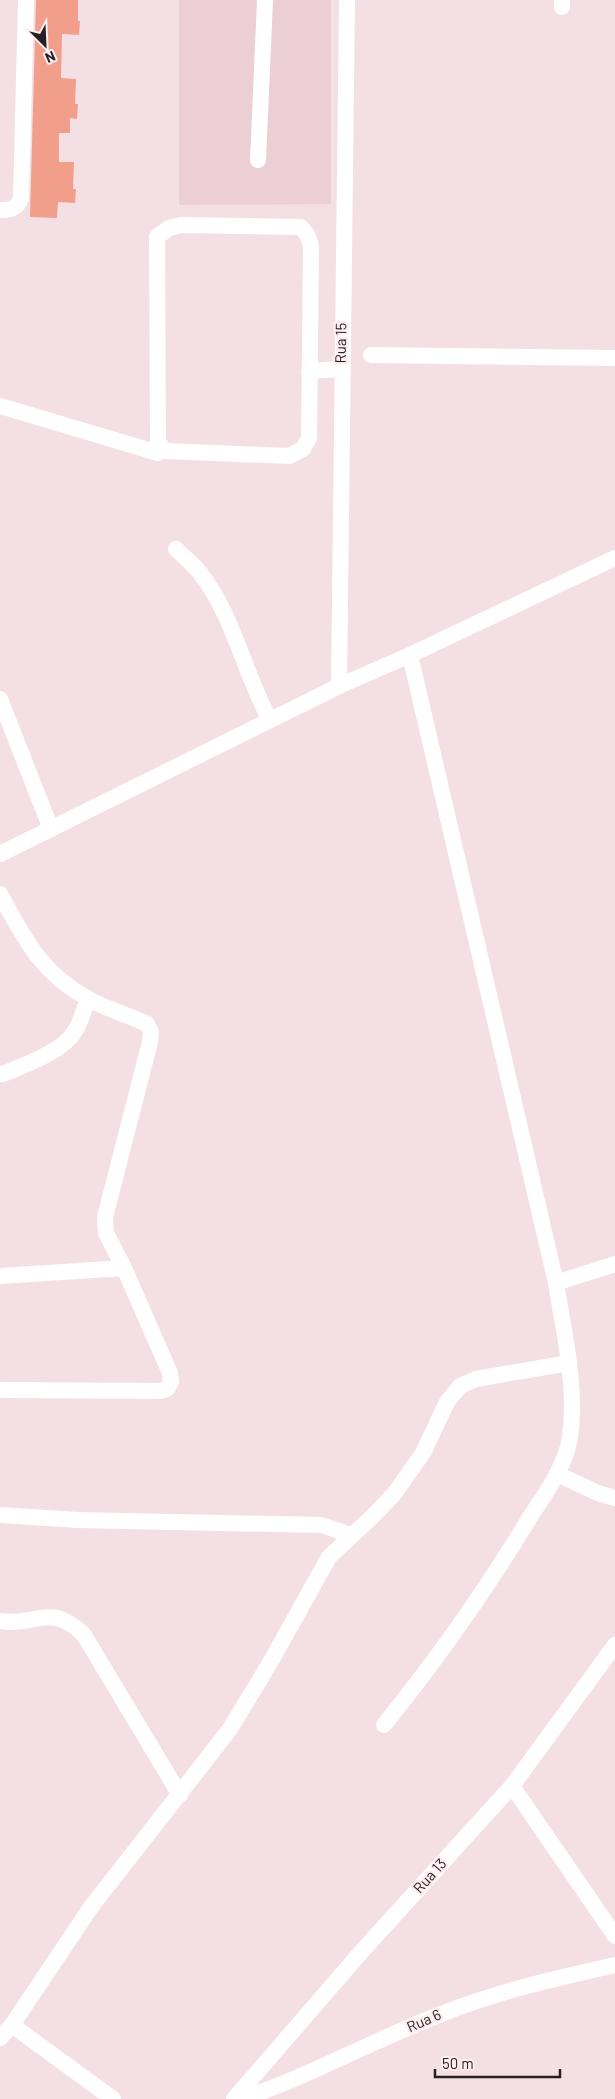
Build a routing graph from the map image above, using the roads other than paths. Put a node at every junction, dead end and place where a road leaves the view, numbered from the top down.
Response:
1 (26, 0) edge
2 (265, 0) edge
3 (347, 0) edge
4 (258, 160) dead end
5 (0, 210) edge
6 (371, 355) dead end
7 (615, 358) edge
8 (341, 370) junction
9 (310, 371) junction
10 (0, 406) edge
11 (158, 453) dead end
12 (176, 549) dead end
13 (615, 558) edge
14 (410, 655) junction
15 (339, 686) junction
16 (0, 699) edge
17 (270, 720) junction
18 (51, 829) junction
19 (0, 854) edge
20 (0, 894) edge
21 (88, 999) junction
22 (2, 1074) dead end
23 (615, 1264) edge
24 (124, 1268) junction
25 (0, 1276) edge
26 (556, 1283) junction
27 (569, 1363) junction
28 (0, 1390) edge
29 (557, 1474) junction
30 (615, 1498) edge
31 (0, 1515) edge
32 (351, 1535) junction
33 (0, 1621) edge
34 (615, 1645) edge
35 (384, 1724) dead end
36 (512, 1786) junction
37 (180, 1795) junction
38 (615, 1936) edge
39 (615, 1965) edge
40 (12, 2025) junction
41 (0, 2038) edge
42 (287, 2092) edge
43 (113, 2099) edge
44 (234, 2099) edge
45 (241, 2099) edge

1 - 5 street
2 - 4 street
3 - 8 street, Rua 15
6 - 7 street
8 - 9 street
8 - 15 street, Rua 15
9 - 9 street
10 - 11 street
12 - 17 street
13 - 14 street
14 - 15 street
14 - 26 street
15 - 17 street
16 - 18 street
17 - 18 street
18 - 19 street
20 - 21 street
21 - 22 street
21 - 24 street
23 - 26 street
24 - 25 street
24 - 28 street
26 - 27 street
27 - 29 street
27 - 32 street
29 - 30 street
29 - 35 street
31 - 32 street
32 - 37 street
33 - 37 street
34 - 36 street, Rua 13
36 - 38 street
36 - 44 street, Rua 13
37 - 40 street
39 - 42 street, Rua 6
40 - 41 street
40 - 43 street
42 - 45 street, Rua 6

